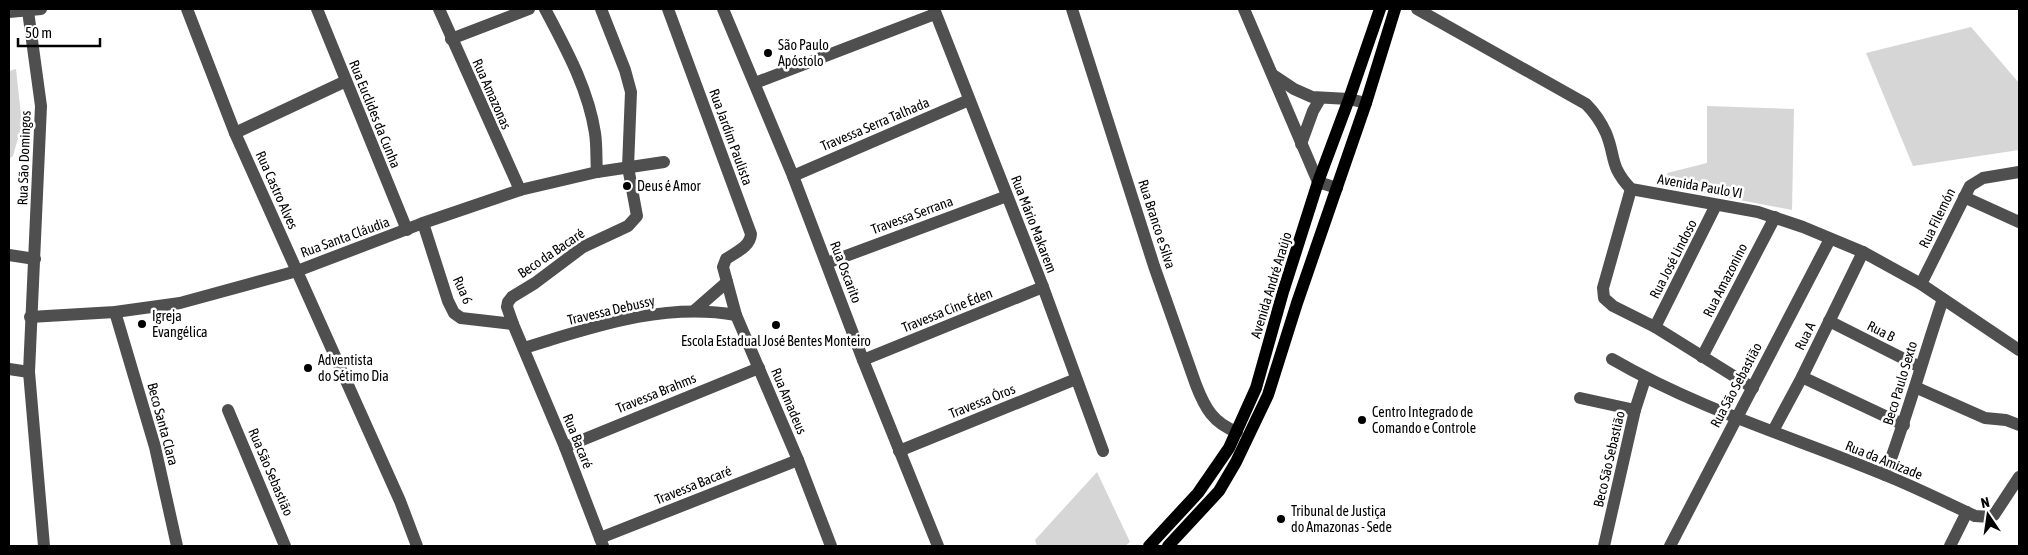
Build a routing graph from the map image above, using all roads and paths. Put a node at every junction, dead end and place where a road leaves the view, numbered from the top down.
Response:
1 (41, 9) edge
2 (187, 9) edge
3 (317, 9) edge
4 (439, 9) edge
5 (529, 9) edge
6 (545, 9) edge
7 (600, 9) edge
8 (668, 9) edge
9 (723, 9) edge
10 (1072, 9) edge
11 (1244, 9) edge
12 (1380, 9) edge
13 (1395, 9) edge
14 (1417, 9) edge
15 (28, 11) junction
16 (934, 11) edge
17 (9, 12) edge
18 (451, 39) junction
19 (1272, 75) junction
20 (346, 81) junction
21 (755, 83) junction
22 (1320, 99) junction
23 (969, 100) junction
24 (1349, 100) junction
25 (1366, 104) junction
26 (235, 133) junction
27 (1301, 144) junction
28 (664, 162) dead end
29 (628, 167) junction
30 (597, 172) junction
31 (2019, 172) edge
32 (792, 176) junction
33 (1318, 182) junction
34 (1337, 188) junction
35 (1630, 189) junction
36 (520, 190) junction
37 (1007, 196) junction
38 (1964, 197) junction
39 (1716, 205) junction
40 (1774, 217) junction
41 (2019, 222) edge
42 (423, 223) junction
43 (407, 230) junction
44 (1830, 239) junction
45 (1863, 252) junction
46 (9, 255) edge
47 (35, 258) junction
48 (827, 263) junction
49 (724, 267) joint
50 (297, 271) junction
51 (727, 282) junction
52 (1921, 284) junction
53 (1043, 287) junction
54 (1943, 299) junction
55 (695, 310) junction
56 (115, 312) junction
57 (736, 314) junction
58 (30, 317) junction
59 (1829, 321) junction
60 (513, 324) junction
61 (1655, 327) junction
62 (524, 348) junction
63 (2019, 350) edge
64 (1702, 357) junction
65 (1612, 359) dead end
66 (862, 360) junction
67 (1920, 367) junction
68 (759, 368) junction
69 (9, 370) edge
70 (29, 372) junction
71 (1802, 376) junction
72 (1076, 379) junction
73 (1646, 379) junction
74 (1915, 387) junction
75 (1752, 388) junction
76 (1580, 398) dead end
77 (228, 410) dead end
78 (1635, 410) junction
79 (1736, 418) junction
80 (1904, 424) junction
81 (2019, 426) edge
82 (1773, 431) junction
83 (1236, 432) junction
84 (565, 447) junction
85 (900, 451) junction
86 (1103, 451) dead end
87 (798, 460) junction
88 (1885, 475) junction
89 (2019, 477) edge
90 (1967, 512) junction
91 (601, 542) edge
92 (44, 546) edge
93 (177, 546) edge
94 (285, 546) edge
95 (418, 546) edge
96 (832, 546) edge
97 (938, 546) edge
98 (1149, 546) edge
99 (1168, 546) edge
100 (1604, 546) edge
101 (1670, 546) edge
102 (1950, 546) edge

1 - 15 street
2 - 26 street, Rua Castro Alves
3 - 20 street, Rua Euclides da Cunha
4 - 18 street, Rua Amazonas
5 - 18 street
6 - 30 street
7 - 29 street
8 - 49 street, Rua Jardim Paulista
9 - 21 street, Rua Oscarito
10 - 83 street, Rua Branco e Silva
11 - 19 street
12 - 24 main road, Avenida André Araújo
13 - 25 main road
14 - 35 street
15 - 17 street
15 - 47 street, Rua São Domingos
16 - 21 street
16 - 23 street, Rua Mário Makarem
18 - 36 street, Rua Amazonas
19 - 22 street
19 - 27 street
20 - 26 street
20 - 43 street, Rua Euclides da Cunha
21 - 32 street, Rua Oscarito
22 - 24 street
22 - 27 street
23 - 32 street, Travessa Serra Talhada
23 - 37 street, Rua Mário Makarem
24 - 25 street
24 - 33 main road, Avenida André Araújo
25 - 34 main road
26 - 50 street, Rua Castro Alves
27 - 33 street
28 - 29 street, Rua Santa Cláudia
29 - 30 street, Rua Santa Cláudia
29 - 60 street, Beco da Bacaré
30 - 36 street, Rua Santa Cláudia
31 - 38 street, Rua Filemón
32 - 48 street, Rua Oscarito
33 - 34 street
33 - 83 main road, Avenida André Araújo
34 - 99 main road
35 - 39 street, Avenida Paulo VI
35 - 61 street
36 - 42 street, Rua Santa Cláudia
37 - 48 street, Travessa Serrana
37 - 53 street, Rua Mário Makarem
38 - 41 street
38 - 52 street, Rua Filemón
39 - 40 street, Avenida Paulo VI
39 - 61 street, Rua José Lindoso
40 - 44 street, Avenida Paulo VI
40 - 64 street, Rua Amazonino
42 - 43 street, Rua Santa Cláudia
42 - 60 street, Rua 6
43 - 50 street, Rua Santa Cláudia
44 - 45 street, Avenida Paulo VI
44 - 75 street, Rua São Sebastião
45 - 52 street, Avenida Paulo VI
45 - 59 street, Rua A
46 - 47 street
47 - 58 street, Rua São Domingos
48 - 66 street, Rua Oscarito
49 - 51 street, Rua Amadeus
50 - 56 street, Rua Santa Cláudia
50 - 95 street, Rua Castro Alves
51 - 55 street
51 - 57 street, Rua Amadeus
52 - 54 street, Avenida Paulo VI
53 - 66 street, Travessa Cine Éden
53 - 72 street, Rua Mário Makarem
54 - 63 street, Avenida Paulo VI
54 - 67 street, Beco Paulo Sexto
55 - 57 street, Travessa Debussy
55 - 62 street, Travessa Debussy
56 - 58 street, Rua Santa Cláudia
56 - 93 street, Beco Santa Clara
57 - 68 street, Rua Amadeus
58 - 70 street, Rua São Domingos
59 - 67 street, Rua B
59 - 71 street, Rua A
60 - 62 street, Beco da Bacaré
61 - 64 street
62 - 84 street, Rua Bacaré
64 - 75 street
65 - 73 street
66 - 85 street, Rua Oscarito
67 - 74 street, Beco Paulo Sexto
68 - 84 street, Travessa Brahms
68 - 87 street, Rua Amadeus
69 - 70 street
70 - 92 street, Rua São Domingos
71 - 80 street
71 - 82 street, Rua A
72 - 85 street, Travessa Óros
72 - 86 street, Rua Mário Makarem
73 - 78 street, Beco São Sebastião
73 - 79 street
74 - 80 street, Beco Paulo Sexto
74 - 81 street
75 - 79 street, Rua São Sebastião
76 - 78 street
77 - 94 street, Rua São Sebastião
78 - 100 street, Beco São Sebastião
79 - 82 street, Rua da Amizade
79 - 101 street, Rua São Sebastião
80 - 88 street, Beco Paulo Sexto
82 - 88 street, Rua da Amizade
83 - 98 main road, Avenida André Araújo
84 - 91 street, Rua Bacaré
85 - 97 street, Rua Oscarito
87 - 91 street, Travessa Bacaré
87 - 96 street, Rua Amadeus
88 - 90 street, Rua da Amizade
89 - 90 street, Rua da Amizade
90 - 102 street

